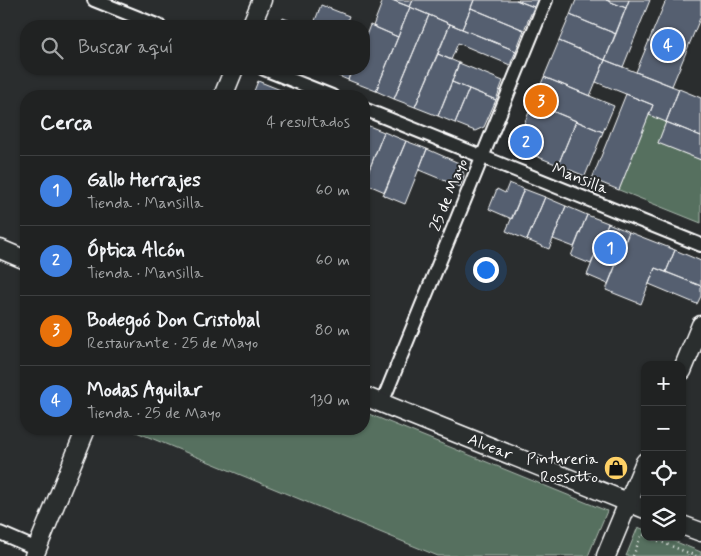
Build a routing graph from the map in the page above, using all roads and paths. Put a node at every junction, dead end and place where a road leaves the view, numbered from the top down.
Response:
1 (94, 0) edge
2 (262, 0) edge
3 (546, 0) edge
4 (144, 20) edge
5 (254, 20) edge
6 (232, 75) edge
7 (279, 75) edge
8 (225, 90) edge
9 (317, 90) edge
10 (370, 111) edge
11 (482, 157) junction
12 (701, 245) edge
13 (0, 249) edge
14 (20, 257) edge
15 (701, 325) edge
16 (686, 361) edge
17 (370, 398) edge
18 (382, 403) junction
19 (84, 435) edge
20 (641, 472) edge
21 (628, 503) junction
22 (641, 508) edge
23 (686, 526) edge
24 (701, 532) edge
25 (0, 534) edge
26 (641, 536) edge
27 (659, 541) edge
28 (36, 552) edge
29 (606, 556) edge
30 (633, 556) edge
31 (696, 556) edge

1 - 4 street
2 - 5 street
3 - 11 street, 25 de Mayo
6 - 8 street
7 - 9 street
10 - 11 street, Mansilla
11 - 12 street, Mansilla
11 - 18 street, 25 de Mayo
13 - 14 street
15 - 16 street
17 - 18 street, Alvear
18 - 21 street, Alvear
19 - 28 street
20 - 21 street
21 - 22 street, Alvear
21 - 29 street
23 - 24 street
25 - 28 street
26 - 30 path
27 - 31 path

